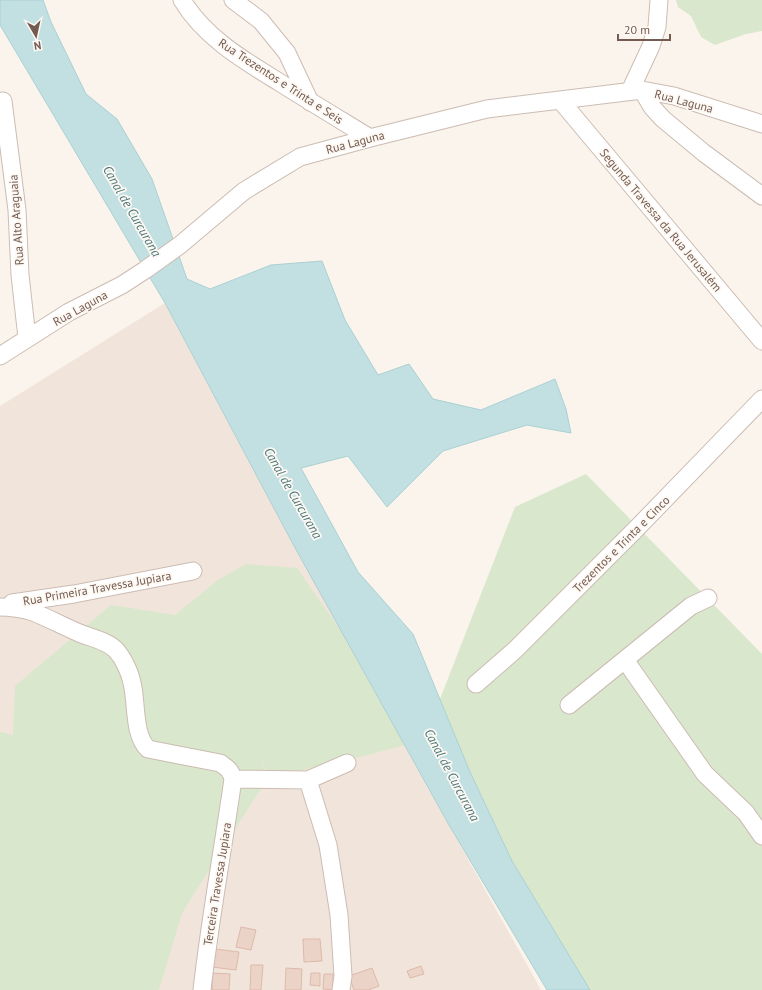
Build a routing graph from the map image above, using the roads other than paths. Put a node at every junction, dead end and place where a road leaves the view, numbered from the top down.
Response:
1 (182, 0) edge
2 (233, 0) edge
3 (659, 0) edge
4 (636, 91) junction
5 (560, 100) junction
6 (2, 101) dead end
7 (310, 102) junction
8 (762, 124) edge
9 (370, 138) junction
10 (762, 196) edge
11 (27, 338) junction
12 (762, 341) edge
13 (0, 356) edge
14 (762, 399) edge
15 (193, 571) dead end
16 (708, 598) dead end
17 (0, 606) edge
18 (625, 660) junction
19 (476, 684) dead end
20 (569, 705) dead end
21 (348, 763) dead end
22 (233, 779) junction
23 (308, 780) junction
24 (762, 836) edge
25 (202, 990) edge
26 (341, 990) edge

1 - 7 street, Rua Trezentos e Trinta e Seis
2 - 7 street
3 - 4 street
4 - 5 street, Rua Laguna
4 - 8 street, Rua Laguna
4 - 10 street
5 - 9 street, Rua Laguna
5 - 12 street, Segunda Travessa da Rua Jerusalém
6 - 11 street, Rua Alto Araguaia
7 - 9 street, Rua Trezentos e Trinta e Seis
9 - 11 street, Rua Laguna
11 - 13 street, Rua Laguna
14 - 19 street, Trezentos e Trinta e Cinco
15 - 17 street, Rua Primeira Travessa Jupiara
16 - 18 street
17 - 22 street
18 - 20 street
18 - 24 street
21 - 23 street
22 - 23 street
22 - 25 street, Terceira Travessa Jupiara
23 - 26 street

